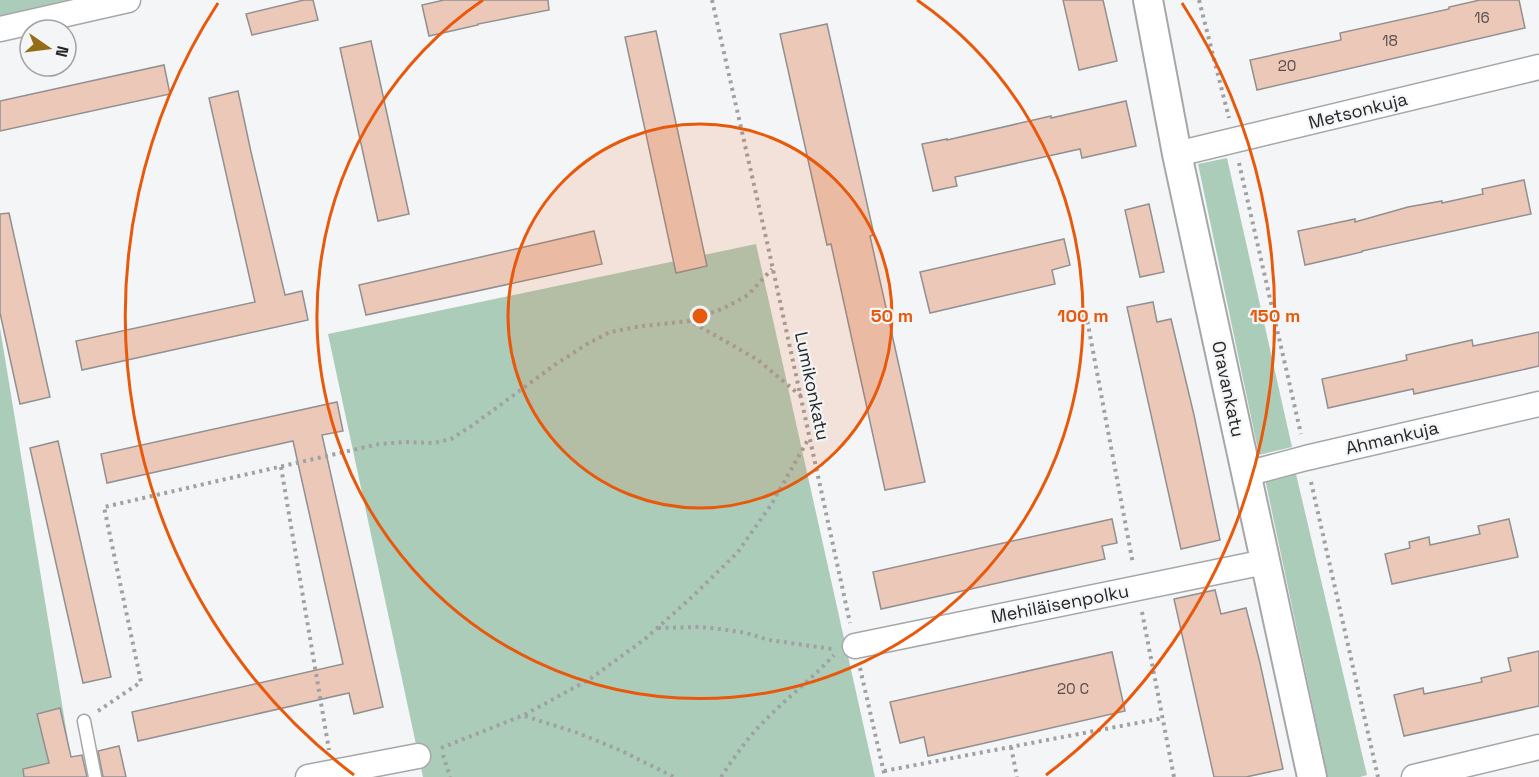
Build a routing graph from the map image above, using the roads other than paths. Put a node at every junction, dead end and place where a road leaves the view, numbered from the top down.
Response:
1 (128, 0) edge
2 (1148, 0) edge
3 (0, 30) edge
4 (1539, 67) edge
5 (1177, 153) junction
6 (1539, 404) edge
7 (1246, 474) junction
8 (1265, 562) junction
9 (855, 646) road end
10 (84, 721) road end
11 (1539, 747) edge
12 (418, 756) dead end
13 (95, 777) edge
14 (308, 777) edge
15 (1312, 777) edge
16 (1414, 777) edge

1 - 3 street
2 - 5 street, Oravankatu
4 - 5 street, Metsonkuja
5 - 7 street, Oravankatu
6 - 7 street, Ahmankuja
7 - 8 street, Oravankatu
8 - 9 street, Mehiläisenpolku
8 - 15 street, Oravankatu
10 - 13 lane
11 - 16 street
12 - 14 street

